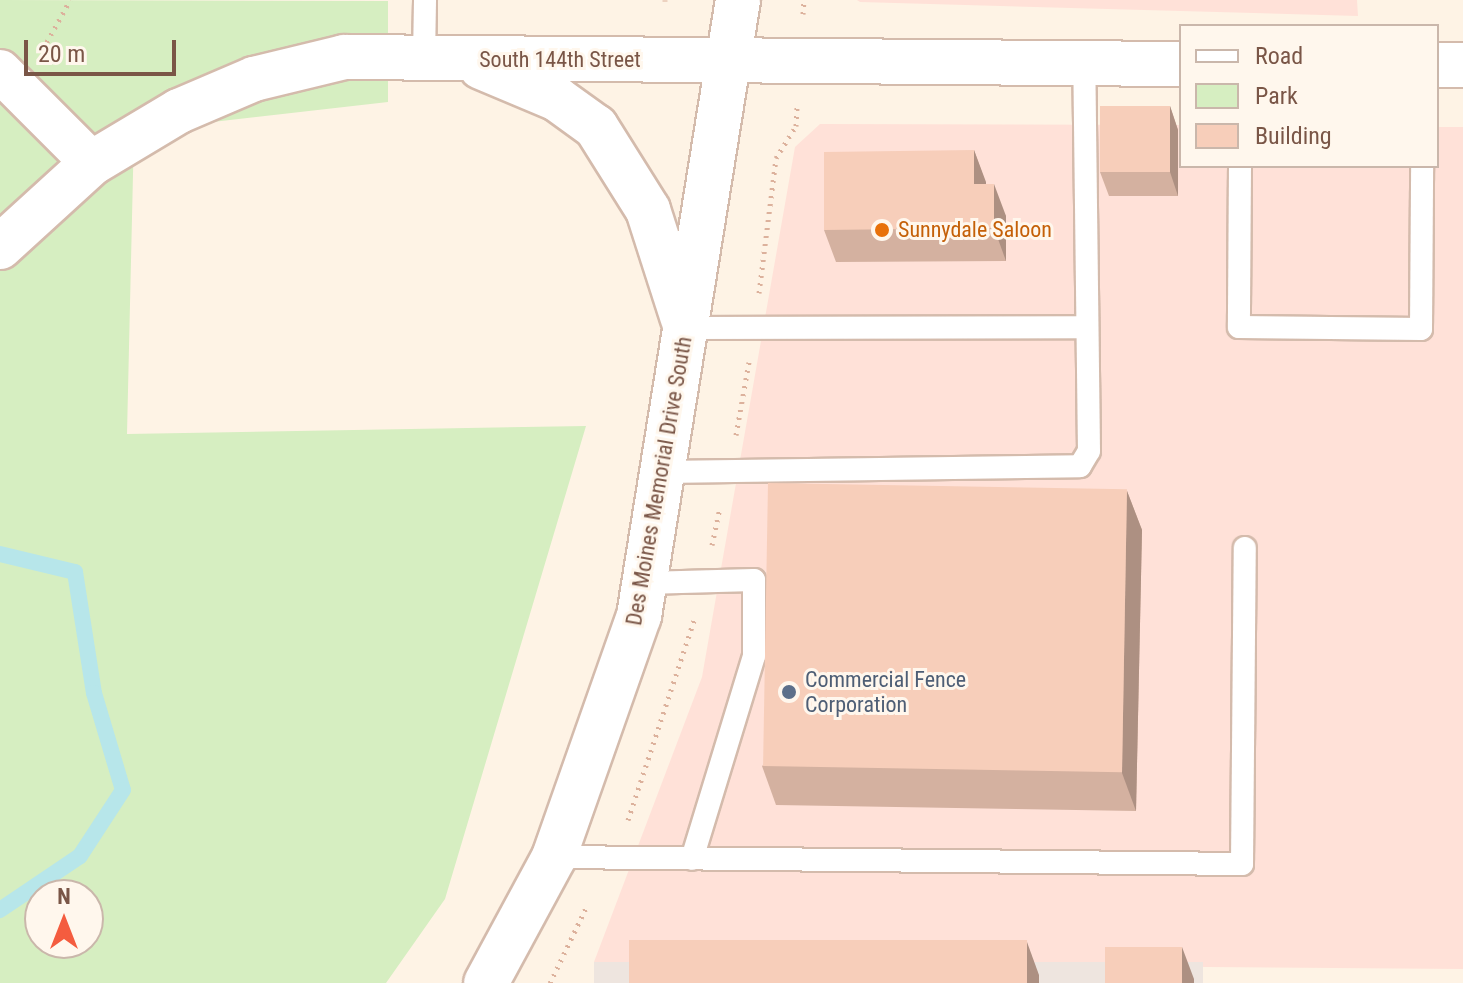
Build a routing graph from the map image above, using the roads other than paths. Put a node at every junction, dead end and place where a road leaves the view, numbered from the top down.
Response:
1 (425, 0) edge
2 (738, 0) edge
3 (442, 59) junction
4 (730, 61) junction
5 (19, 64) edge
6 (1084, 64) junction
7 (1179, 64) edge
8 (1439, 65) edge
9 (1463, 65) edge
10 (92, 163) junction
11 (1240, 168) edge
12 (1422, 168) edge
13 (0, 247) edge
14 (1085, 327) junction
15 (686, 328) junction
16 (663, 472) junction
17 (1245, 548) dead end
18 (645, 583) junction
19 (554, 857) junction
20 (692, 859) junction
21 (486, 983) edge

1 - 3 lane
2 - 4 main road, Des Moines Memorial Drive South
3 - 4 main road, South 144th Street
3 - 10 main road, South 144th Street
3 - 15 main road
4 - 6 main road, South 144th Street
4 - 15 main road, Des Moines Memorial Drive South
5 - 10 street
6 - 7 main road, South 144th Street
6 - 14 lane
8 - 9 main road
10 - 13 main road, South 144th Street
11 - 12 lane
14 - 15 lane
14 - 16 lane
15 - 16 main road, Des Moines Memorial Drive South
16 - 18 main road, Des Moines Memorial Drive South
17 - 20 lane
18 - 19 main road, Des Moines Memorial Drive South
18 - 20 lane
19 - 20 lane
19 - 21 main road, Des Moines Memorial Drive South

